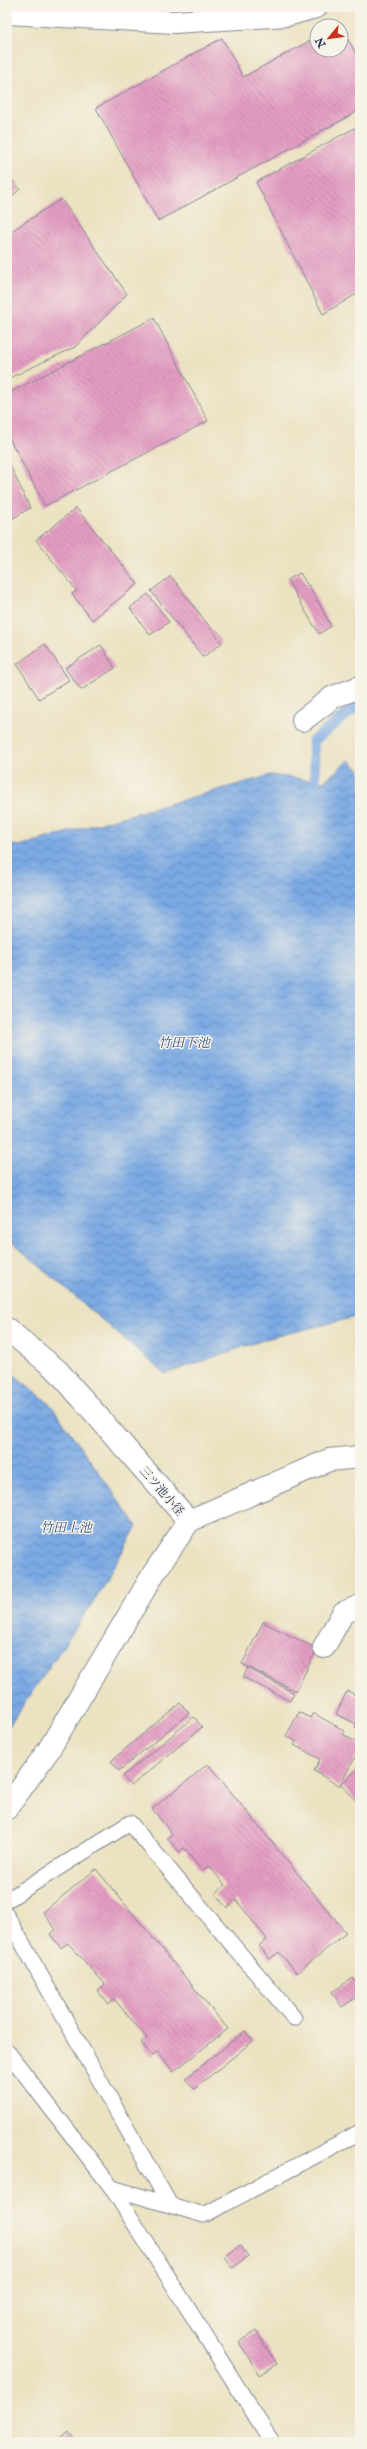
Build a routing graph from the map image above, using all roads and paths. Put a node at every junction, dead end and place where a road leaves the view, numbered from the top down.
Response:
1 (316, 7) edge
2 (7, 13) edge
3 (360, 687) edge
4 (303, 720) dead end
5 (7, 1329) edge
6 (360, 1457) edge
7 (189, 1521) junction
8 (360, 1606) edge
9 (324, 1647) dead end
10 (7, 1808) edge
11 (7, 1900) edge
12 (7, 1916) edge
13 (294, 2018) dead end
14 (7, 2051) edge
15 (360, 2132) edge
16 (112, 2188) junction
17 (170, 2205) junction
18 (272, 2442) edge

1 - 2 street
3 - 4 street
5 - 7 street, 三ツ池小径
6 - 7 street, 三ツ池小径
7 - 10 street
8 - 9 street
11 - 13 lane
12 - 17 lane
14 - 16 lane
15 - 17 lane
16 - 17 lane
16 - 18 lane

